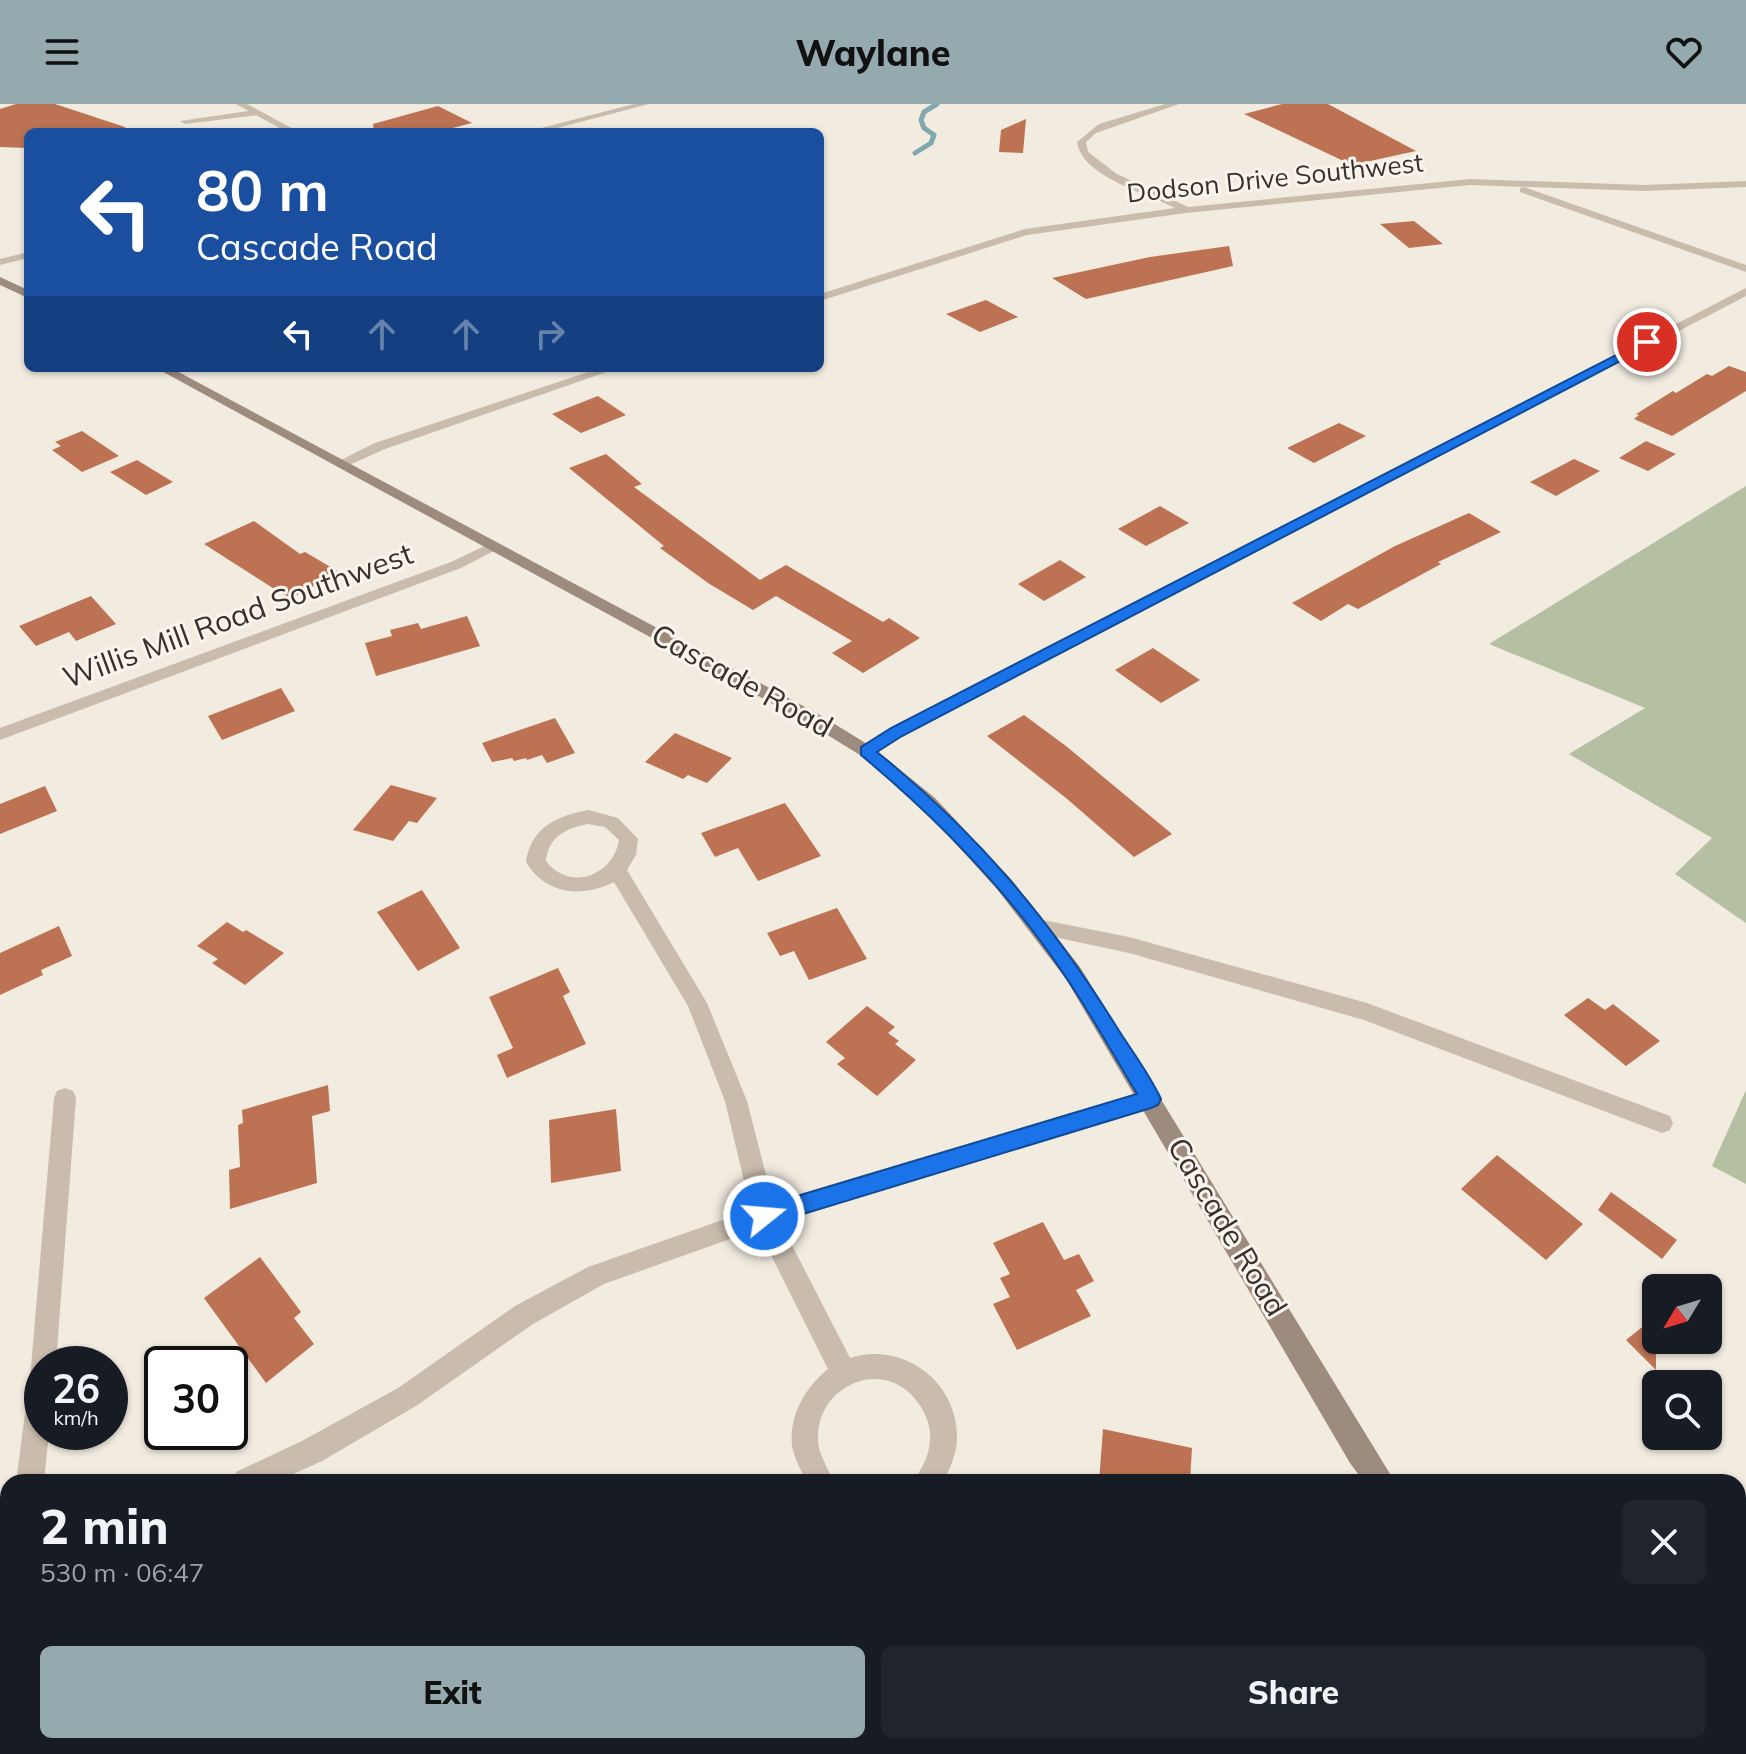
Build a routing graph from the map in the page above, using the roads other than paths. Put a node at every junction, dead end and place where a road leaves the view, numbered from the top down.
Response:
1 (240, 104) edge
2 (645, 104) edge
3 (1175, 104) edge
4 (255, 113) junction
5 (185, 121) dead end
6 (286, 128) edge
7 (547, 128) edge
8 (1515, 182) junction
9 (1746, 184) edge
10 (1186, 210) junction
11 (24, 256) edge
12 (0, 262) edge
13 (1746, 269) edge
14 (0, 280) edge
15 (1746, 291) edge
16 (24, 293) edge
17 (824, 297) edge
18 (169, 372) edge
19 (600, 372) edge
20 (340, 464) junction
21 (493, 546) junction
22 (0, 734) edge
23 (866, 751) junction
24 (617, 870) junction
25 (1038, 927) junction
26 (65, 1098) dead end
27 (1151, 1099) junction
28 (1662, 1123) dead end
29 (764, 1216) junction
30 (44, 1346) edge
31 (843, 1371) junction
32 (34, 1450) edge
33 (31, 1474) edge
34 (263, 1474) edge
35 (815, 1474) edge
36 (934, 1474) edge
37 (1375, 1474) edge

1 - 4 street
2 - 7 street
3 - 10 street
4 - 5 street
4 - 6 street
8 - 9 street, Dodson Drive Southwest
8 - 10 street, Dodson Drive Southwest
8 - 13 street
10 - 17 street, Dodson Drive Southwest
11 - 12 street
14 - 16 main road
15 - 23 street
18 - 20 main road, Cascade Road
19 - 20 street
20 - 21 main road, Cascade Road
21 - 22 street, Willis Mill Road Southwest
21 - 23 main road, Cascade Road
23 - 25 main road, Cascade Road
24 - 24 street
24 - 29 street
25 - 27 main road, Cascade Road
25 - 28 street
26 - 30 street
27 - 29 street
27 - 37 main road, Cascade Road
29 - 31 street
29 - 34 street
31 - 35 street
31 - 36 street
32 - 33 street

